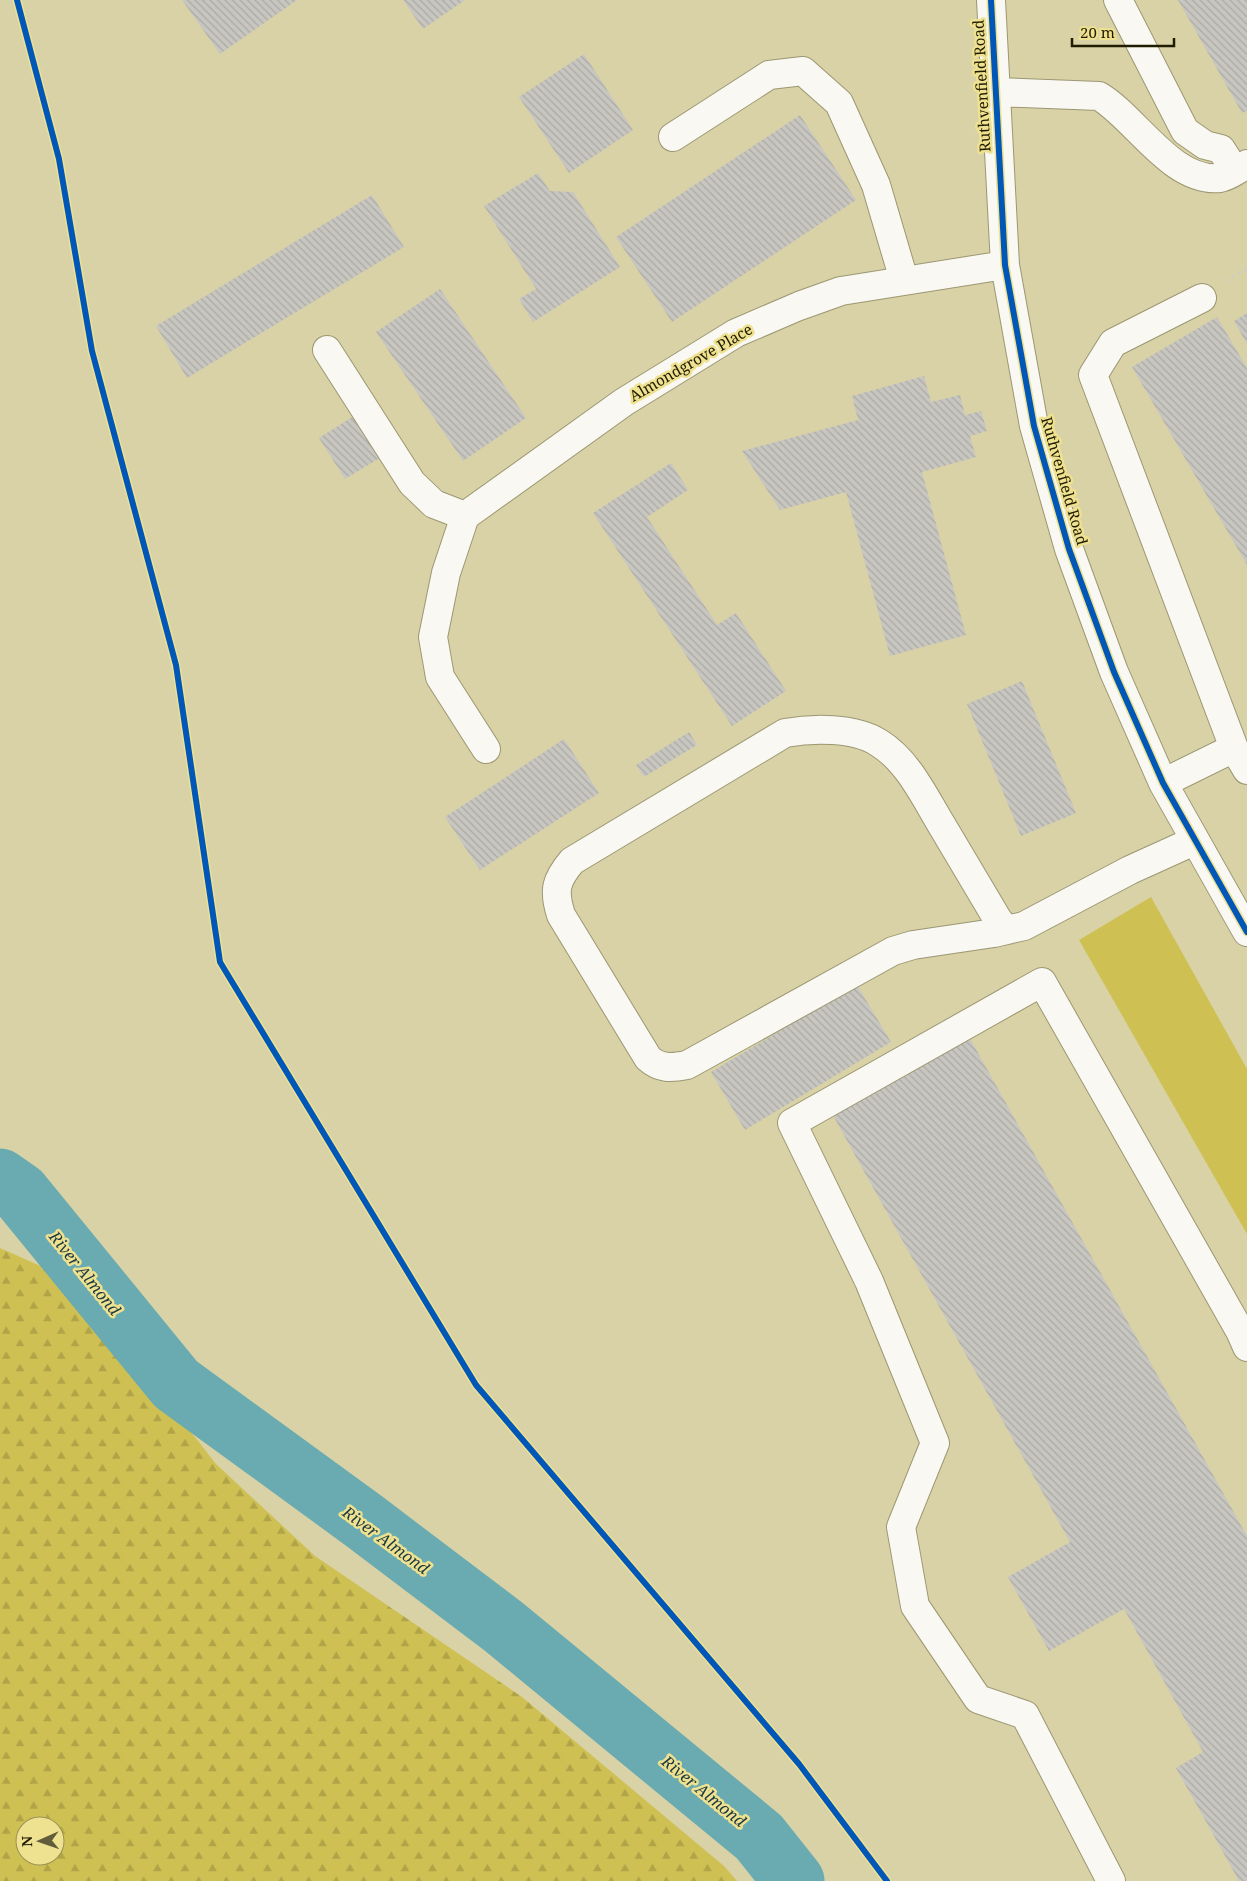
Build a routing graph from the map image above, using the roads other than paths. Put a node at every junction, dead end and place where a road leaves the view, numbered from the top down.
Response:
1 (991, 0) edge
2 (1118, 0) edge
3 (995, 92) junction
4 (673, 137) dead end
5 (1241, 168) edge
6 (1005, 265) junction
7 (904, 280) junction
8 (1202, 298) dead end
9 (327, 350) dead end
10 (465, 516) junction
11 (486, 749) dead end
12 (1241, 759) edge
13 (1163, 783) junction
14 (1194, 840) junction
15 (1007, 930) junction
16 (1247, 932) edge
17 (1247, 1347) edge
18 (1111, 1881) edge

1 - 3 street, Ruthvenfield Road
2 - 5 street
3 - 5 street
3 - 6 street, Ruthvenfield Road
4 - 7 street
6 - 7 street, Almondgrove Place
6 - 13 street, Ruthvenfield Road
7 - 10 street, Almondgrove Place
8 - 12 street
9 - 10 street
10 - 11 street
12 - 13 street
13 - 14 street, Ruthvenfield Road
14 - 15 street
14 - 16 street, Ruthvenfield Road
15 - 15 street
17 - 18 street

